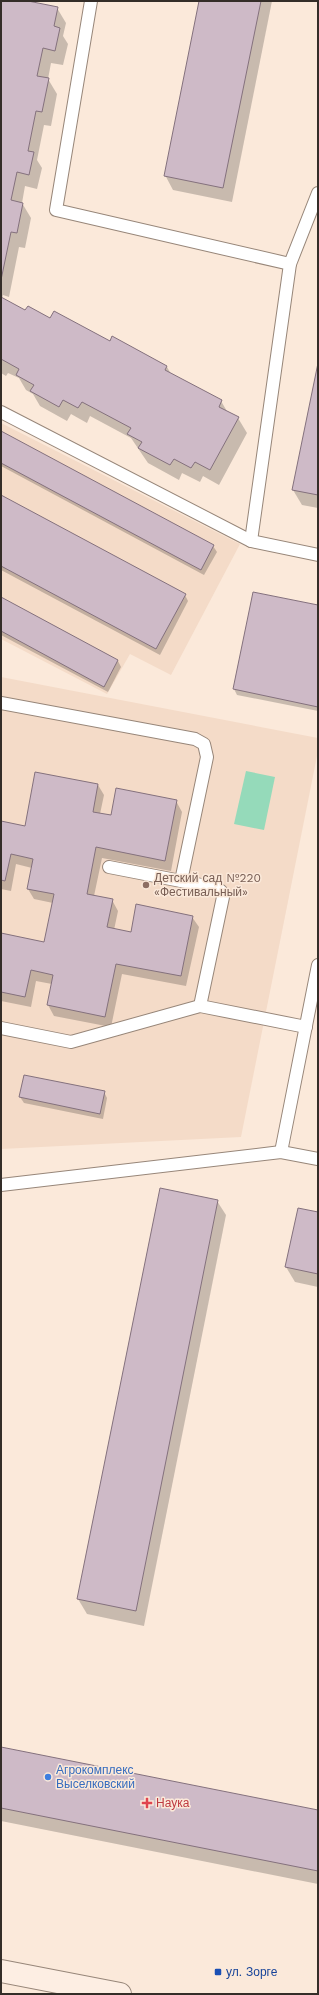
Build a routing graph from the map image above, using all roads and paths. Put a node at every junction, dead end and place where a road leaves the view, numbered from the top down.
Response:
1 (91, 1) edge
2 (318, 193) edge
3 (290, 264) junction
4 (1, 412) edge
5 (251, 541) junction
6 (318, 555) edge
7 (1, 703) edge
8 (108, 867) dead end
9 (181, 881) junction
10 (318, 965) edge
11 (200, 1006) junction
12 (306, 1027) junction
13 (1, 1028) edge
14 (281, 1152) junction
15 (318, 1159) edge
16 (1, 1185) edge
17 (1, 1971) edge
18 (120, 1994) edge

1 - 3 lane
2 - 3 lane
3 - 5 lane
4 - 5 lane
5 - 6 lane
7 - 9 lane
8 - 9 lane
9 - 11 lane
10 - 12 lane
11 - 12 lane
11 - 13 lane
12 - 14 lane
14 - 15 lane
14 - 16 lane
17 - 18 main road

